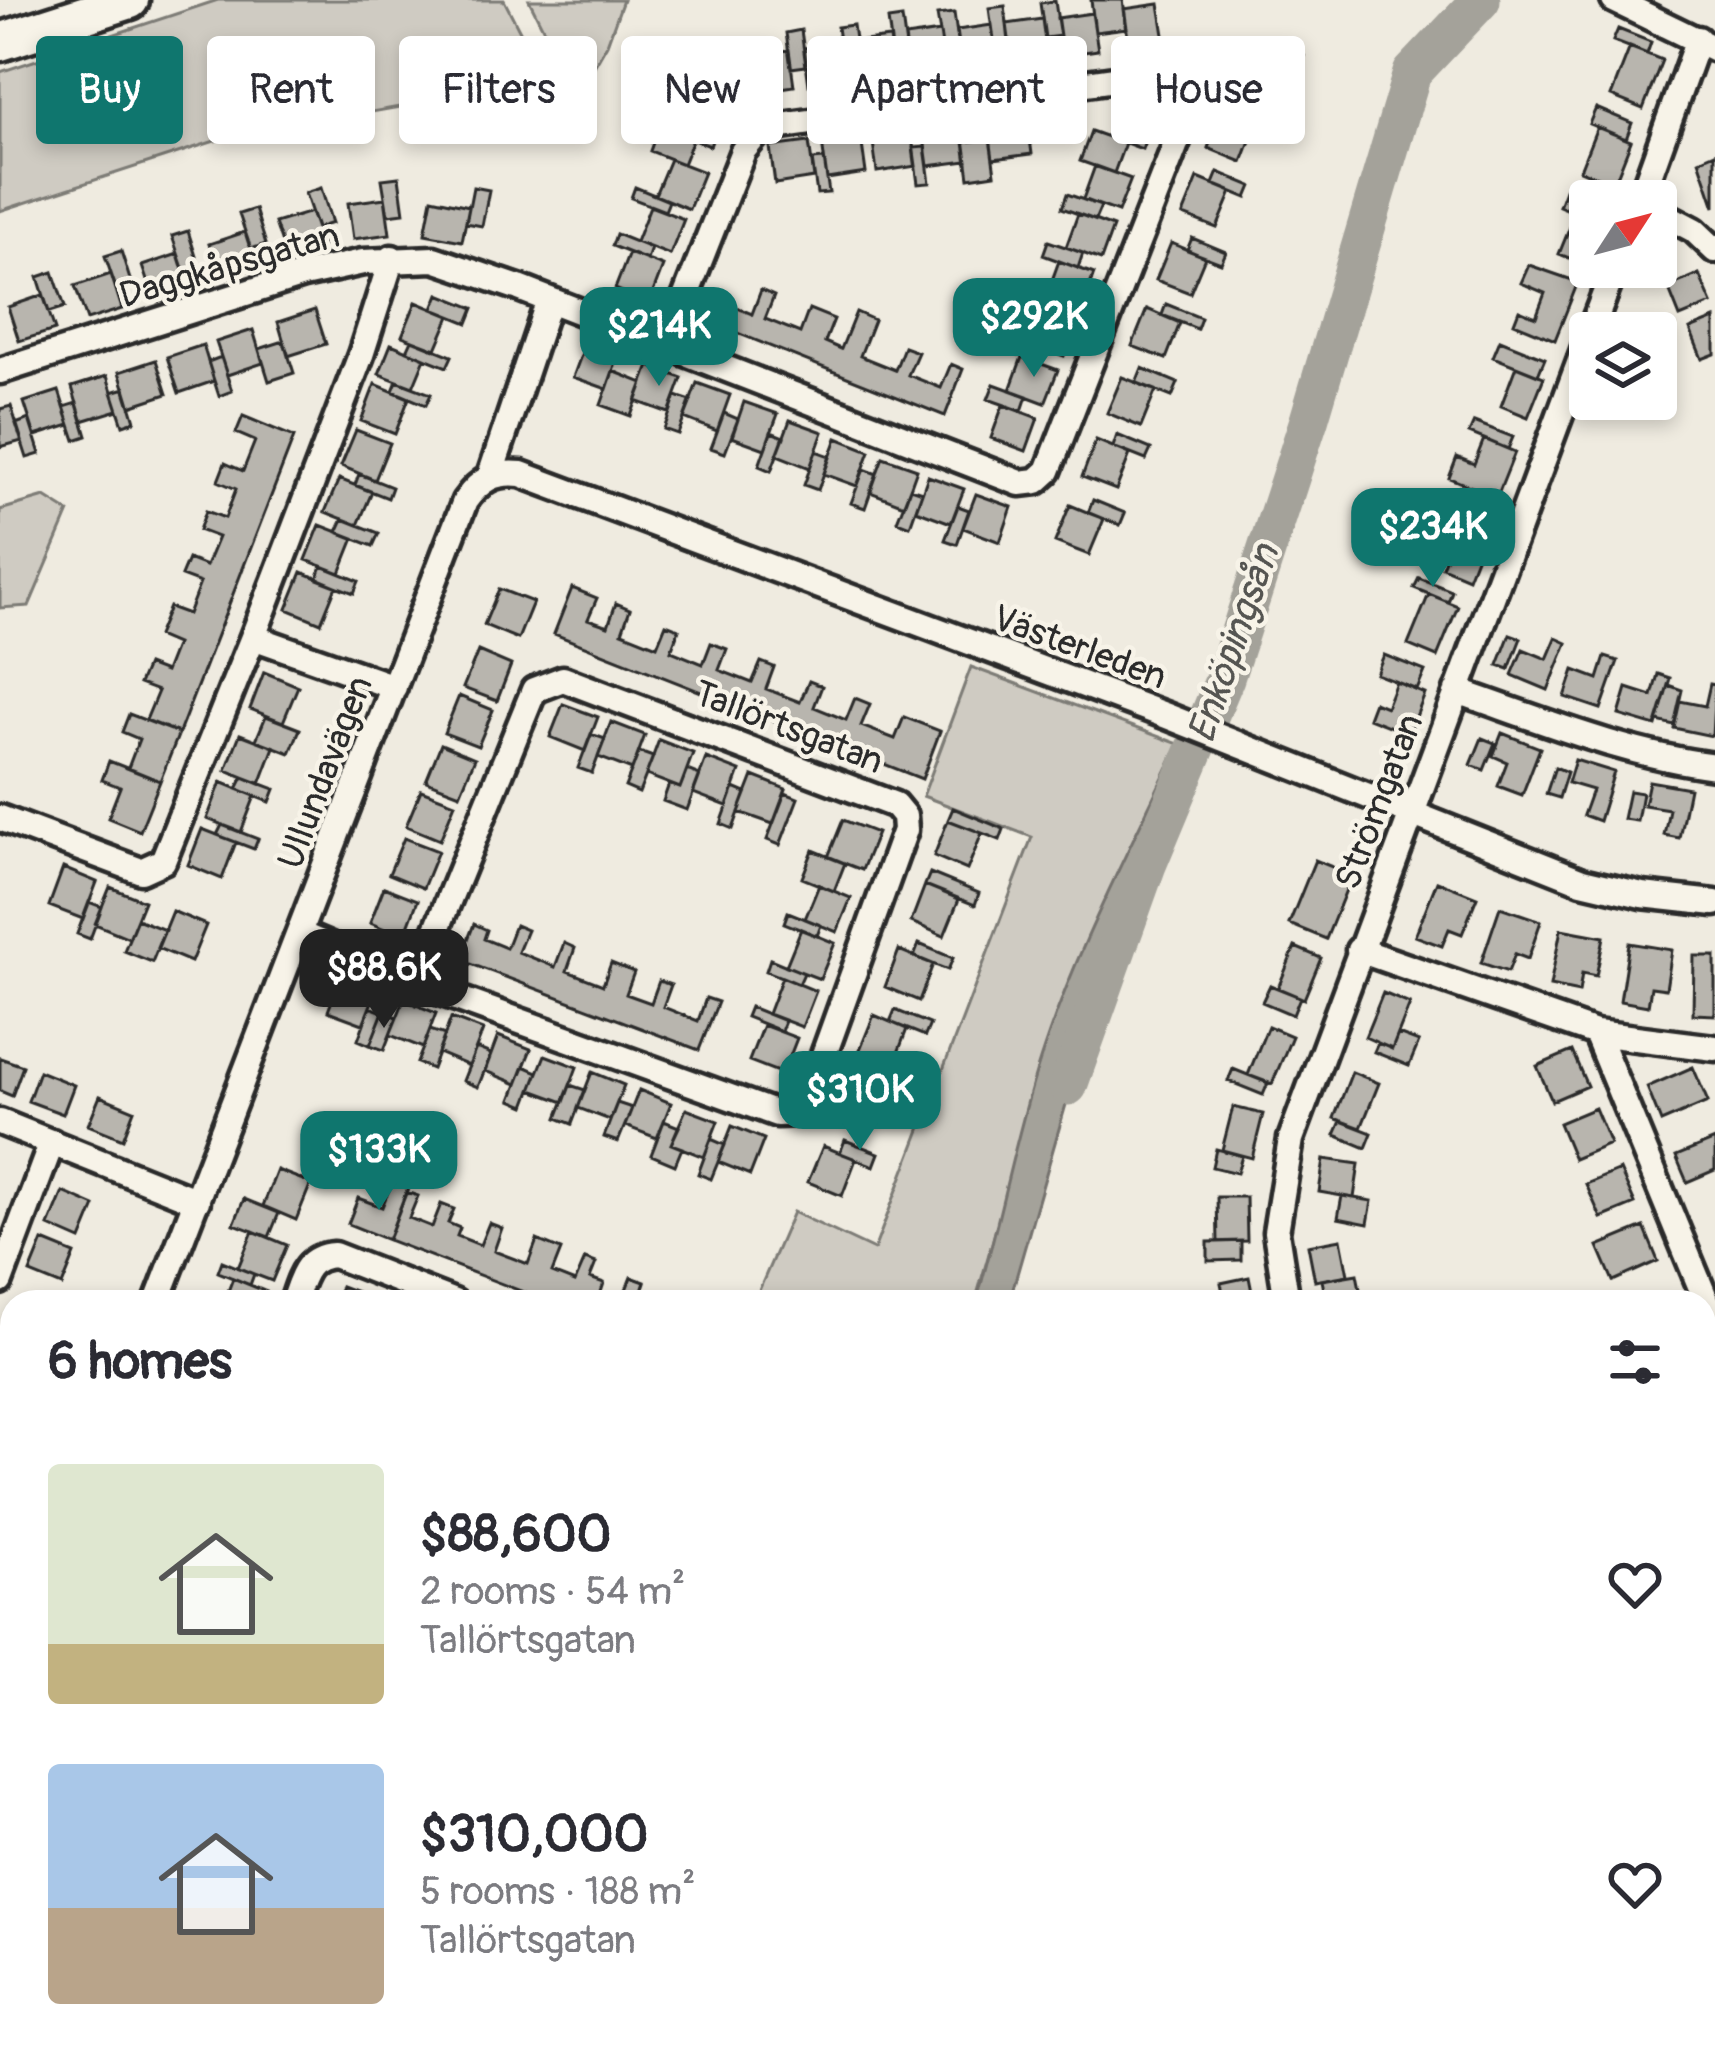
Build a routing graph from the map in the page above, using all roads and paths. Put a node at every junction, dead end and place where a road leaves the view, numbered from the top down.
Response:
1 (130, 0) edge
2 (1614, 0) edge
3 (0, 42) edge
4 (1706, 44) edge
5 (1649, 180) edge
6 (1677, 221) edge
7 (1715, 250) edge
8 (392, 258) junction
9 (549, 300) junction
10 (666, 346) junction
11 (0, 371) edge
12 (1569, 390) edge
13 (490, 476) junction
14 (254, 637) junction
15 (394, 687) junction
16 (1457, 691) junction
17 (1715, 766) edge
18 (1414, 815) junction
19 (0, 818) edge
20 (1715, 903) edge
21 (301, 934) junction
22 (1358, 950) junction
23 (415, 983) junction
24 (1596, 1034) junction
25 (1715, 1048) edge
26 (0, 1122) edge
27 (52, 1142) junction
28 (197, 1201) junction
29 (0, 1281) edge
30 (162, 1290) edge
31 (298, 1290) edge
32 (423, 1290) edge
33 (1284, 1290) edge
34 (1702, 1290) edge

1 - 3 main road
2 - 4 street
4 - 5 street
6 - 7 street
8 - 9 street, Daggkåpsgatan
8 - 11 street, Daggkåpsgatan
8 - 14 street
9 - 10 street, Daggkåpsgatan
9 - 13 street, Ullundavägen
10 - 10 street, Daggkåpsgatan
12 - 16 street, Strömgatan
13 - 15 street, Ullundavägen
13 - 18 street, Västerleden
14 - 15 street
14 - 19 street
15 - 21 street, Ullundavägen
16 - 17 street
16 - 18 street, Strömgatan
18 - 20 street, Västerleden
18 - 22 street, Strömgatan
21 - 23 street, Tallörtsgatan
21 - 28 street, Ullundavägen
22 - 24 street
22 - 33 street, Strömgatan
23 - 23 street, Tallörtsgatan
24 - 25 street
24 - 34 street
26 - 27 street
27 - 28 street
27 - 29 street
28 - 30 street, Ullundavägen
31 - 32 street

